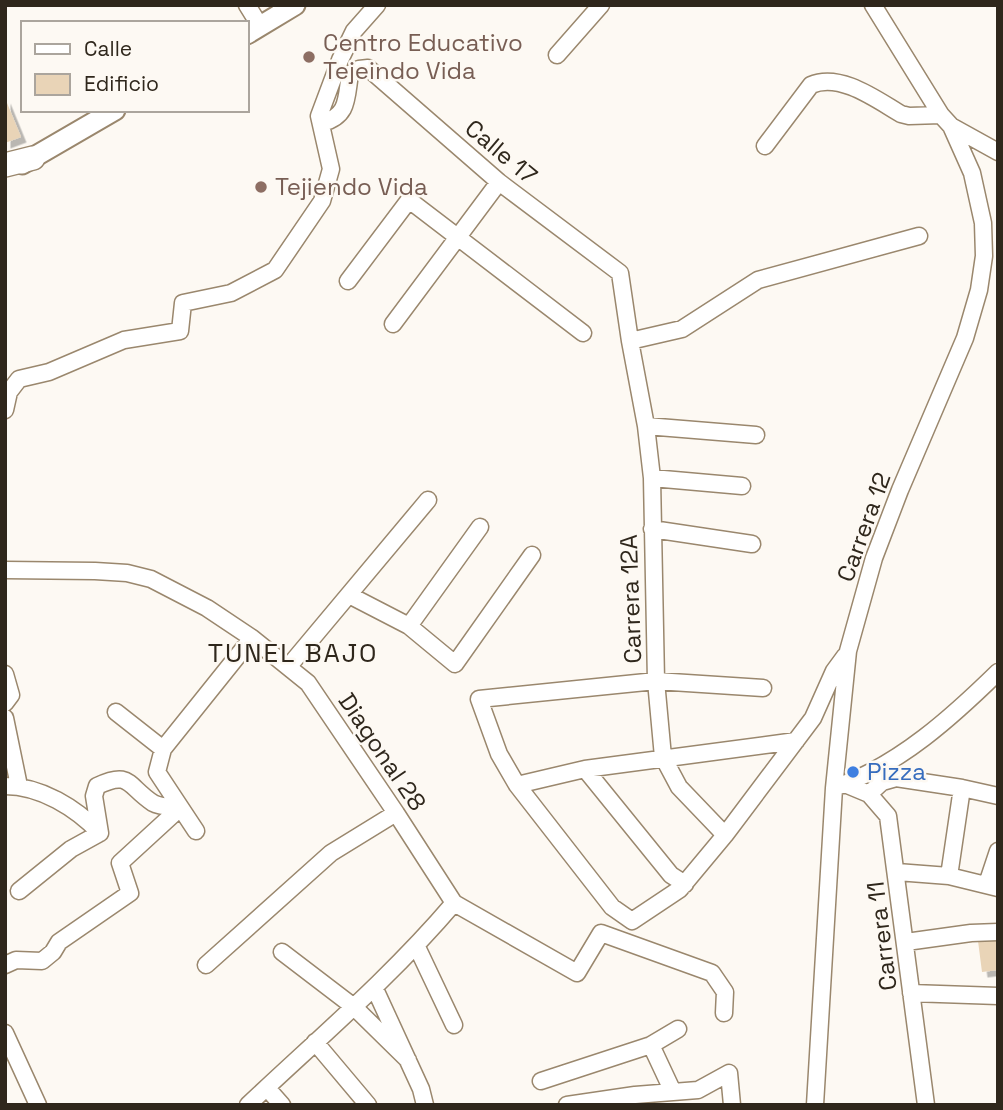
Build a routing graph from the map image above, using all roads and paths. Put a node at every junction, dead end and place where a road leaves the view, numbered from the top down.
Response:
1 (247, 5) edge
2 (295, 5) edge
3 (377, 5) edge
4 (601, 5) edge
5 (873, 5) edge
6 (253, 30) edge
7 (557, 55) dead end
8 (112, 112) edge
9 (946, 121) junction
10 (321, 123) junction
11 (765, 146) dead end
12 (998, 152) edge
13 (33, 158) junction
14 (5, 166) edge
15 (5, 175) edge
16 (499, 182) junction
17 (458, 236) junction
18 (919, 236) dead end
19 (348, 281) dead end
20 (393, 324) dead end
21 (583, 333) dead end
22 (629, 341) junction
23 (5, 410) edge
24 (646, 426) junction
25 (756, 435) dead end
26 (652, 478) junction
27 (742, 486) dead end
28 (428, 500) dead end
29 (480, 527) dead end
30 (652, 529) junction
31 (752, 544) dead end
32 (532, 555) dead end
33 (5, 570) edge
34 (349, 595) junction
35 (409, 626) junction
36 (252, 638) junction
37 (848, 651) junction
38 (289, 666) junction
39 (5, 674) edge
40 (995, 679) edge
41 (656, 681) junction
42 (762, 688) dead end
43 (5, 703) edge
44 (116, 712) dead end
45 (5, 718) edge
46 (796, 741) junction
47 (163, 749) junction
48 (663, 757) junction
49 (586, 769) junction
50 (517, 785) junction
51 (12, 786) edge
52 (839, 786) junction
53 (962, 788) junction
54 (869, 794) junction
55 (998, 796) edge
56 (180, 808) junction
57 (396, 813) junction
58 (196, 831) dead end
59 (100, 834) junction
60 (725, 835) junction
61 (998, 851) edge
62 (897, 872) junction
63 (949, 876) junction
64 (685, 884) junction
65 (993, 886) edge
66 (19, 891) dead end
67 (454, 903) junction
68 (998, 932) edge
69 (906, 942) junction
70 (417, 947) junction
71 (282, 952) dead end
72 (5, 965) edge
73 (206, 965) dead end
74 (375, 989) junction
75 (911, 993) junction
76 (998, 996) edge
77 (354, 1007) junction
78 (724, 1013) dead end
79 (454, 1025) dead end
80 (678, 1029) dead end
81 (5, 1033) edge
82 (315, 1042) junction
83 (651, 1045) junction
84 (408, 1060) junction
85 (541, 1081) dead end
86 (267, 1087) junction
87 (673, 1092) junction
88 (38, 1105) edge
89 (248, 1105) edge
90 (282, 1105) edge
91 (368, 1105) edge
92 (425, 1105) edge
93 (568, 1105) edge
94 (732, 1105) edge
95 (815, 1105) edge
96 (926, 1105) edge

1 - 6 street
2 - 6 main road
3 - 10 street
4 - 7 street
5 - 9 street, Carrera 12
8 - 13 main road
9 - 11 street
9 - 12 street
9 - 37 street, Carrera 12
10 - 16 street, Calle 17
10 - 23 street
13 - 14 highway
13 - 15 main road
16 - 17 street
16 - 22 street, Calle 17
17 - 19 street
17 - 20 street
17 - 21 street
18 - 22 street
22 - 24 street, Carrera 12A
24 - 25 street
24 - 26 street, Carrera 12A
26 - 27 street
26 - 30 street, Carrera 12A
28 - 34 street
29 - 35 street
30 - 31 street
30 - 41 street, Carrera 12A
32 - 35 street
33 - 36 street, Diagonal 28
34 - 35 street
34 - 38 street
36 - 38 street, Diagonal 28
36 - 47 street
37 - 46 street
37 - 52 street, Carrera 12
38 - 57 street, Diagonal 28
39 - 43 street
40 - 52 street
41 - 42 street
41 - 48 street, Carrera 12A
41 - 50 street
44 - 47 street
45 - 51 street
46 - 48 street
46 - 60 street
47 - 56 street
48 - 49 street
48 - 60 street, Carrera 12A
49 - 50 street
49 - 64 street
50 - 64 street
51 - 59 street
52 - 54 street
52 - 95 street, Carrera 12
53 - 54 street
53 - 55 street
53 - 63 street
54 - 62 street, Carrera 11
56 - 58 street
56 - 59 street
56 - 72 street
57 - 67 street, Diagonal 28
57 - 73 street
59 - 66 street
60 - 64 street
61 - 65 street
62 - 63 street
62 - 69 street, Carrera 11
63 - 65 street
67 - 70 street
67 - 78 street, Diagonal 28
68 - 69 street
69 - 75 street, Carrera 11
70 - 74 street
70 - 79 street
71 - 77 street
74 - 77 street
74 - 84 street
75 - 76 street
75 - 96 street, Carrera 11
77 - 82 street
77 - 84 street
80 - 83 street
81 - 88 street
82 - 86 street
82 - 91 street
83 - 85 street
83 - 87 street
84 - 92 street
86 - 89 street
86 - 90 street
87 - 93 street
87 - 94 street

